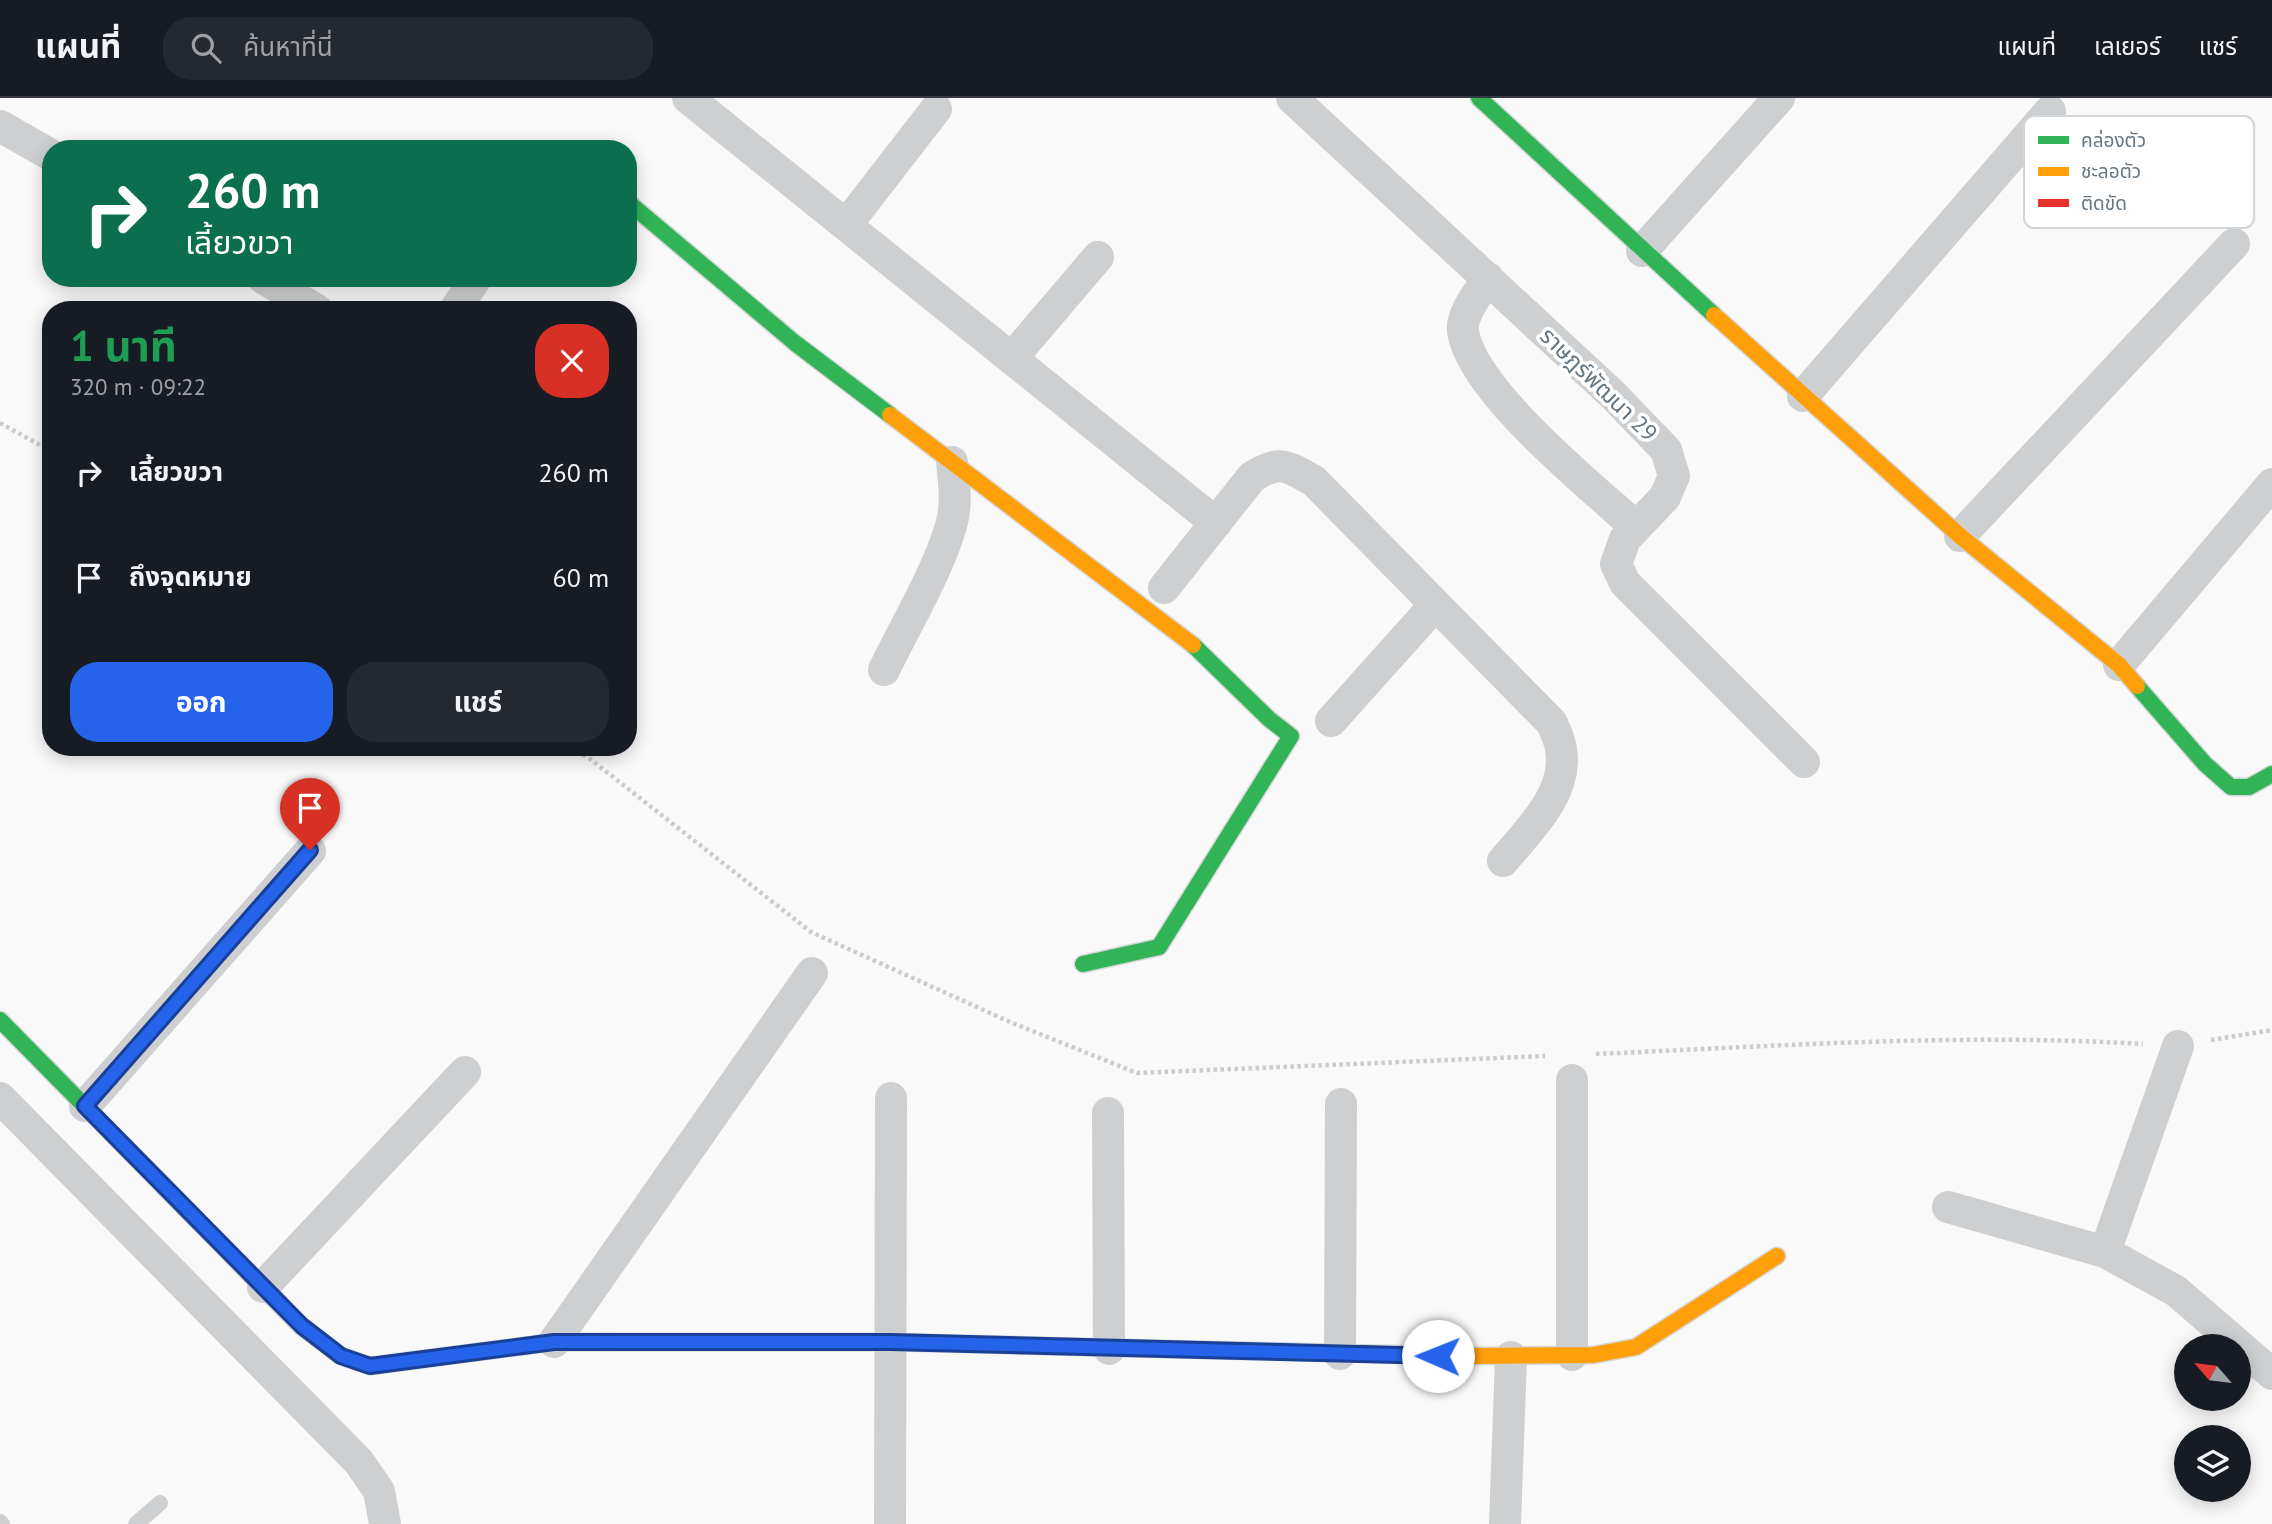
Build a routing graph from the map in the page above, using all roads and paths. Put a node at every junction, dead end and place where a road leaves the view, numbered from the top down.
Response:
1 (688, 98) edge
2 (1292, 98) edge
3 (1779, 98) edge
4 (1489, 101) edge
5 (936, 108) dead end
6 (2050, 111) dead end
7 (2046, 116) edge
8 (0, 126) edge
9 (2024, 141) edge
10 (42, 150) edge
11 (637, 210) edge
12 (846, 225) junction
13 (2234, 244) dead end
14 (1643, 251) junction
15 (1098, 257) dead end
16 (1488, 278) junction
17 (278, 287) edge
18 (302, 301) edge
19 (1012, 358) junction
20 (1803, 396) junction
21 (0, 423) edge
22 (42, 446) edge
23 (952, 463) junction
24 (2272, 484) edge
25 (1216, 523) junction
26 (1636, 527) junction
27 (1960, 536) junction
28 (1164, 588) dead end
29 (1435, 605) junction
30 (2119, 665) junction
31 (884, 670) dead end
32 (1331, 721) dead end
33 (585, 756) edge
34 (1804, 762) dead end
35 (2272, 774) edge
36 (310, 850) dead end
37 (1503, 861) dead end
38 (1083, 964) dead end
39 (813, 973) dead end
40 (0, 1020) edge
41 (2272, 1030) edge
42 (2178, 1046) junction
43 (1592, 1054) dead end
44 (1551, 1056) dead end
45 (466, 1072) dead end
46 (1572, 1080) dead end
47 (0, 1098) edge
48 (891, 1098) dead end
49 (1340, 1104) dead end
50 (85, 1106) junction
51 (1108, 1113) dead end
52 (1948, 1207) dead end
53 (2105, 1252) junction
54 (1777, 1256) dead end
55 (263, 1287) junction
56 (554, 1342) junction
57 (891, 1342) junction
58 (1109, 1349) junction
59 (1340, 1354) junction
60 (1572, 1356) junction
61 (1511, 1357) junction
62 (2272, 1374) edge
63 (160, 1503) dead end
64 (136, 1524) edge
65 (385, 1524) edge
66 (890, 1524) edge
67 (1506, 1524) edge

1 - 12 street
2 - 16 street, ราษฎร์พัฒนา 29
3 - 14 street
4 - 14 street
5 - 12 street
6 - 7 street
8 - 10 street
9 - 20 street
11 - 23 street
12 - 19 street
13 - 27 street
14 - 20 street
15 - 19 street
16 - 26 street
16 - 26 street, ราษฎร์พัฒนา 29
17 - 18 street
19 - 25 street
20 - 27 street
21 - 22 path
23 - 31 street
23 - 38 street
24 - 30 street
25 - 28 street
25 - 29 street
26 - 34 street, ราษฎร์พัฒนา 29
27 - 30 street
29 - 32 street
29 - 37 street
30 - 35 street
33 - 44 path
36 - 50 street
39 - 56 street
40 - 50 street
41 - 42 path
42 - 43 path
42 - 53 street
45 - 55 street
46 - 60 street
47 - 65 street
48 - 57 street
49 - 59 street
50 - 55 street
51 - 58 street
52 - 53 street
53 - 62 street
54 - 60 street
55 - 56 street
56 - 57 street
57 - 58 street
57 - 66 street
58 - 59 street
59 - 61 street
60 - 61 street
61 - 67 street
63 - 64 lane

